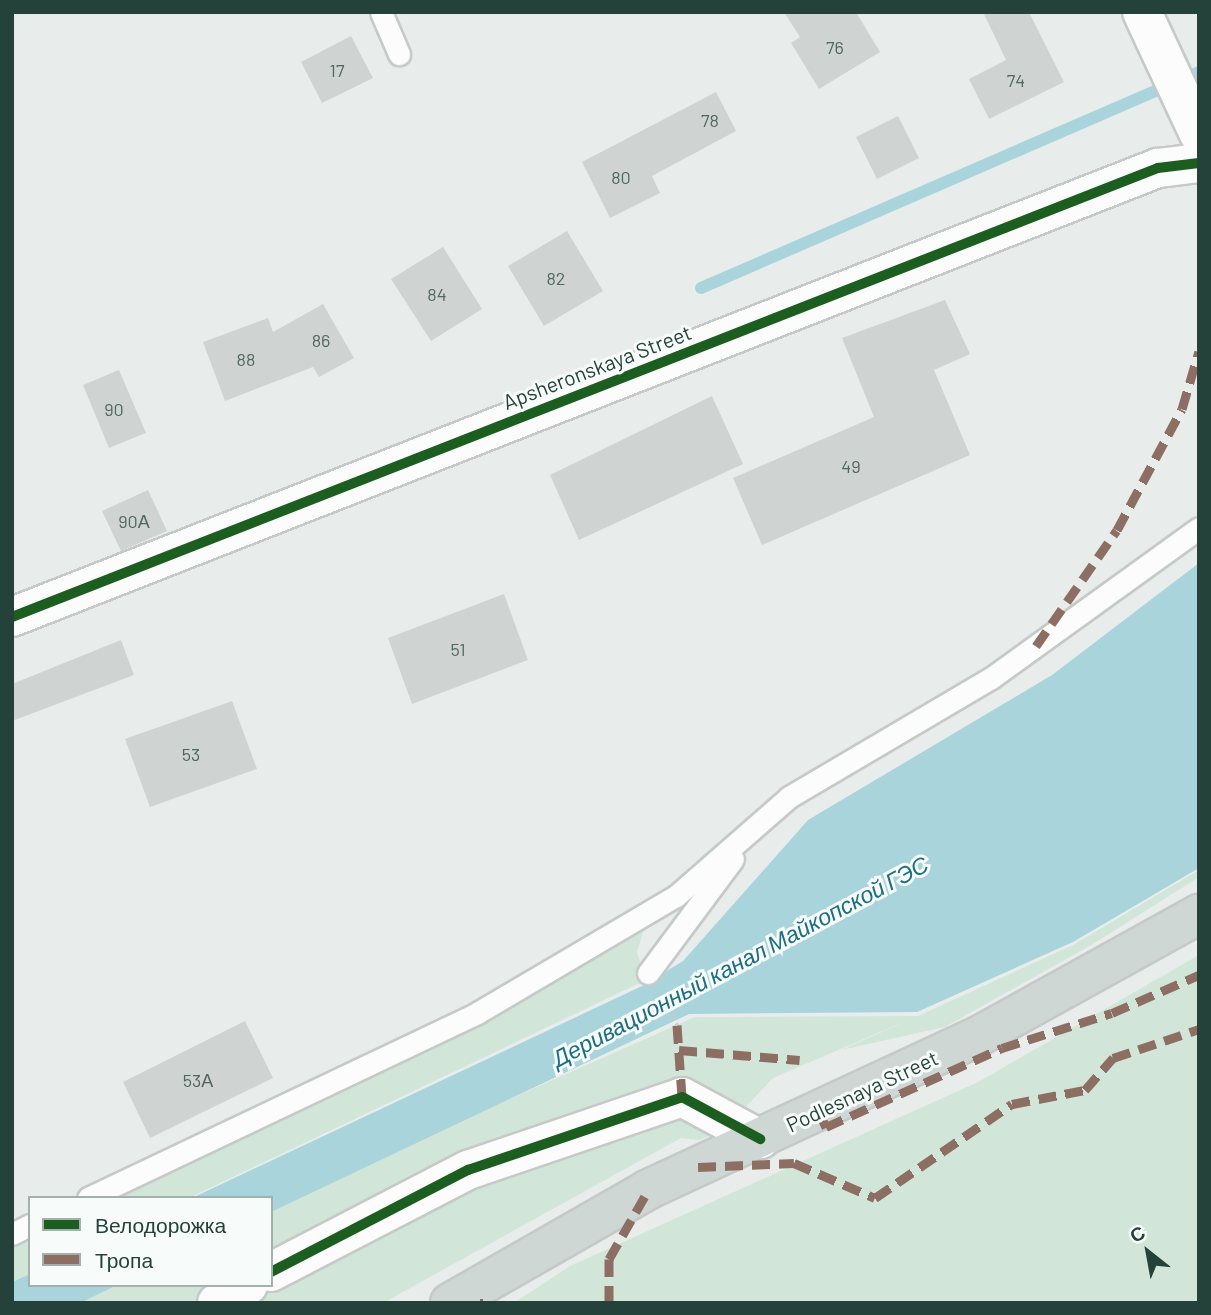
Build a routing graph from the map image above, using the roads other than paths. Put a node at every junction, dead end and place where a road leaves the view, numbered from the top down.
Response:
1 (381, 12) edge
2 (1143, 13) edge
3 (399, 54) dead end
4 (1195, 127) edge
5 (1199, 163) edge
6 (1199, 528) edge
7 (12, 617) edge
8 (753, 832) junction
9 (1199, 914) edge
10 (648, 973) dead end
11 (760, 1139) junction
12 (92, 1196) edge
13 (28, 1226) edge
14 (12, 1234) edge
15 (273, 1271) edge
16 (245, 1287) edge
17 (217, 1303) edge
18 (450, 1303) edge

1 - 3 lane
2 - 4 street
5 - 7 street, Apsheronskaya Street
6 - 8 lane
8 - 10 lane
8 - 12 lane
9 - 11 main road, Podlesnaya Street
11 - 15 street
11 - 18 main road, Podlesnaya Street
13 - 14 lane
16 - 17 street

